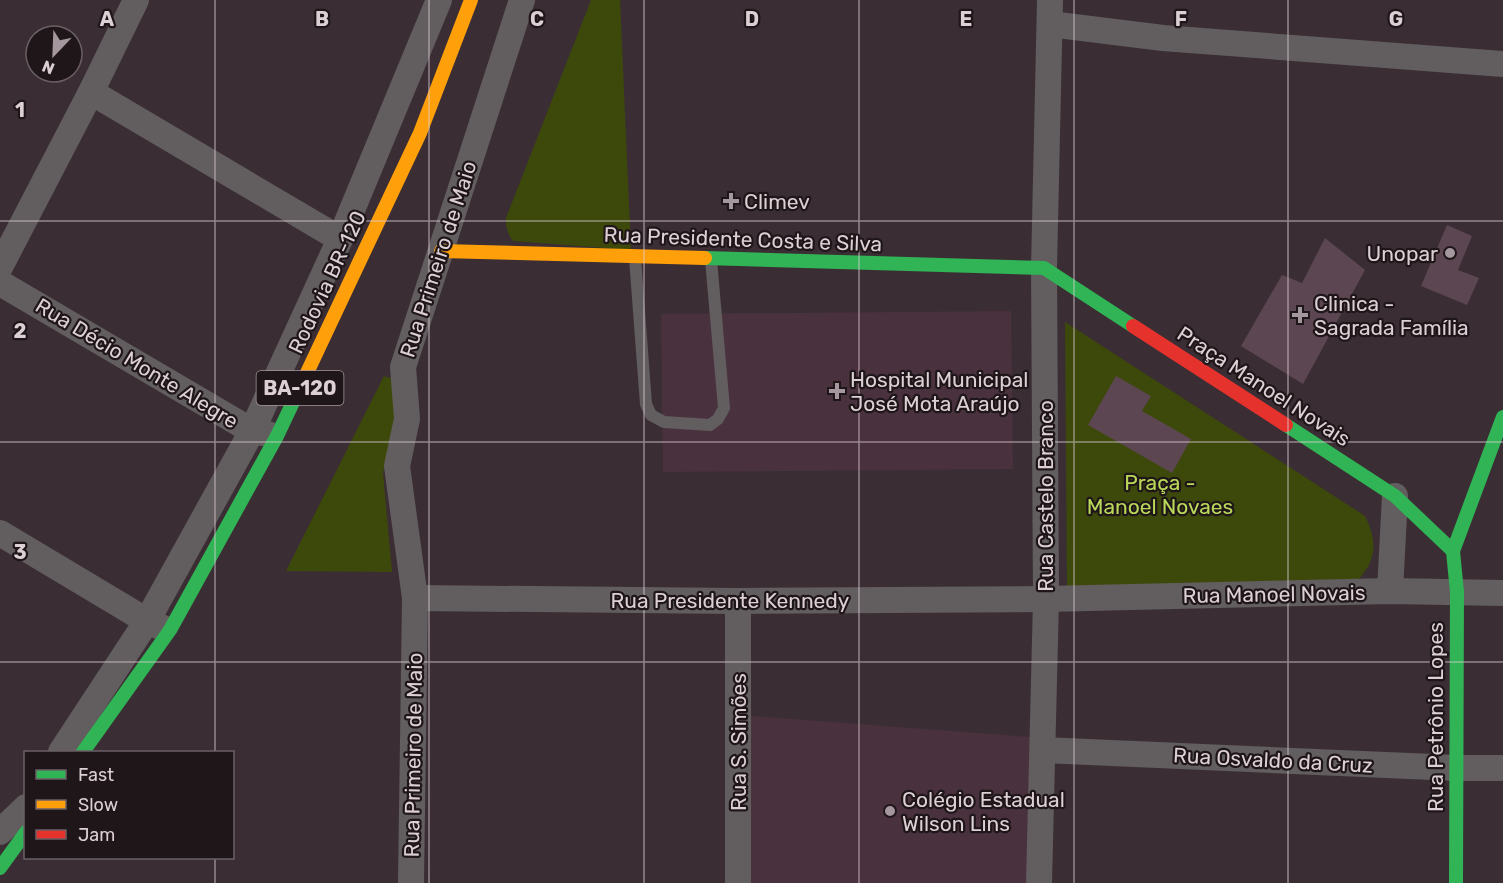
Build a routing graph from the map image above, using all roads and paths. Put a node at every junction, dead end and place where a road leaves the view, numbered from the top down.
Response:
1 (136, 0) edge
2 (439, 0) edge
3 (471, 0) edge
4 (522, 0) edge
5 (1050, 12) edge
6 (1503, 64) edge
7 (91, 92) junction
8 (340, 239) junction
9 (441, 251) junction
10 (635, 257) junction
11 (710, 259) junction
12 (0, 267) edge
13 (1044, 268) junction
14 (0, 283) edge
15 (1503, 417) edge
16 (252, 431) junction
17 (277, 436) junction
18 (1395, 496) junction
19 (0, 533) edge
20 (1453, 551) junction
21 (1390, 591) junction
22 (1457, 592) junction
23 (1503, 593) edge
24 (415, 598) junction
25 (1046, 599) junction
26 (738, 601) junction
27 (158, 626) junction
28 (1043, 750) junction
29 (63, 751) edge
30 (84, 751) edge
31 (1456, 768) junction
32 (1503, 768) edge
33 (24, 809) edge
34 (0, 832) edge
35 (24, 835) edge
36 (0, 868) edge
37 (411, 883) edge
38 (738, 883) edge
39 (1040, 883) edge
40 (1456, 883) edge

1 - 7 street
2 - 8 street
3 - 17 street, Rodovia BR-120 / BA-120
4 - 9 street, Rua Primeiro de Maio
5 - 6 street
5 - 13 street, Rua Castelo Branco
7 - 8 street
7 - 12 street
8 - 16 street
9 - 10 street, Rua Presidente Costa e Silva
9 - 24 street, Rua Primeiro de Maio
10 - 11 street, Rua Presidente Costa e Silva
10 - 11 lane
11 - 13 street, Rua Presidente Costa e Silva
13 - 18 street, Praça Manoel Novais
13 - 25 street, Rua Castelo Branco
14 - 16 street, Rua Décio Monte Alegre
15 - 20 street
16 - 17 street, Rua Décio Monte Alegre
16 - 27 street
17 - 27 street, Rodovia BR-120 / BA-120
18 - 20 street, Praça Manoel Novais
18 - 21 street
19 - 27 street
20 - 22 street, Rua Petrônio Lopes
21 - 22 street, Rua Manoel Novais
21 - 25 street, Rua Manoel Novais
22 - 23 street, Rua Manoel Novais
22 - 31 street, Rua Petrônio Lopes
24 - 26 street, Rua Presidente Kennedy
24 - 37 street, Rua Primeiro de Maio
25 - 26 street, Rua Presidente Kennedy
25 - 28 street, Rua Castelo Branco
26 - 38 street, Rua S. Simões
27 - 29 street
27 - 30 street, Rodovia BR-120 / BA-120
28 - 31 street, Rua Osvaldo da Cruz
28 - 39 street, Rua Castelo Branco
31 - 32 street, Rua Osvaldo da Cruz
31 - 40 street, Rua Petrônio Lopes
33 - 34 street
35 - 36 street

